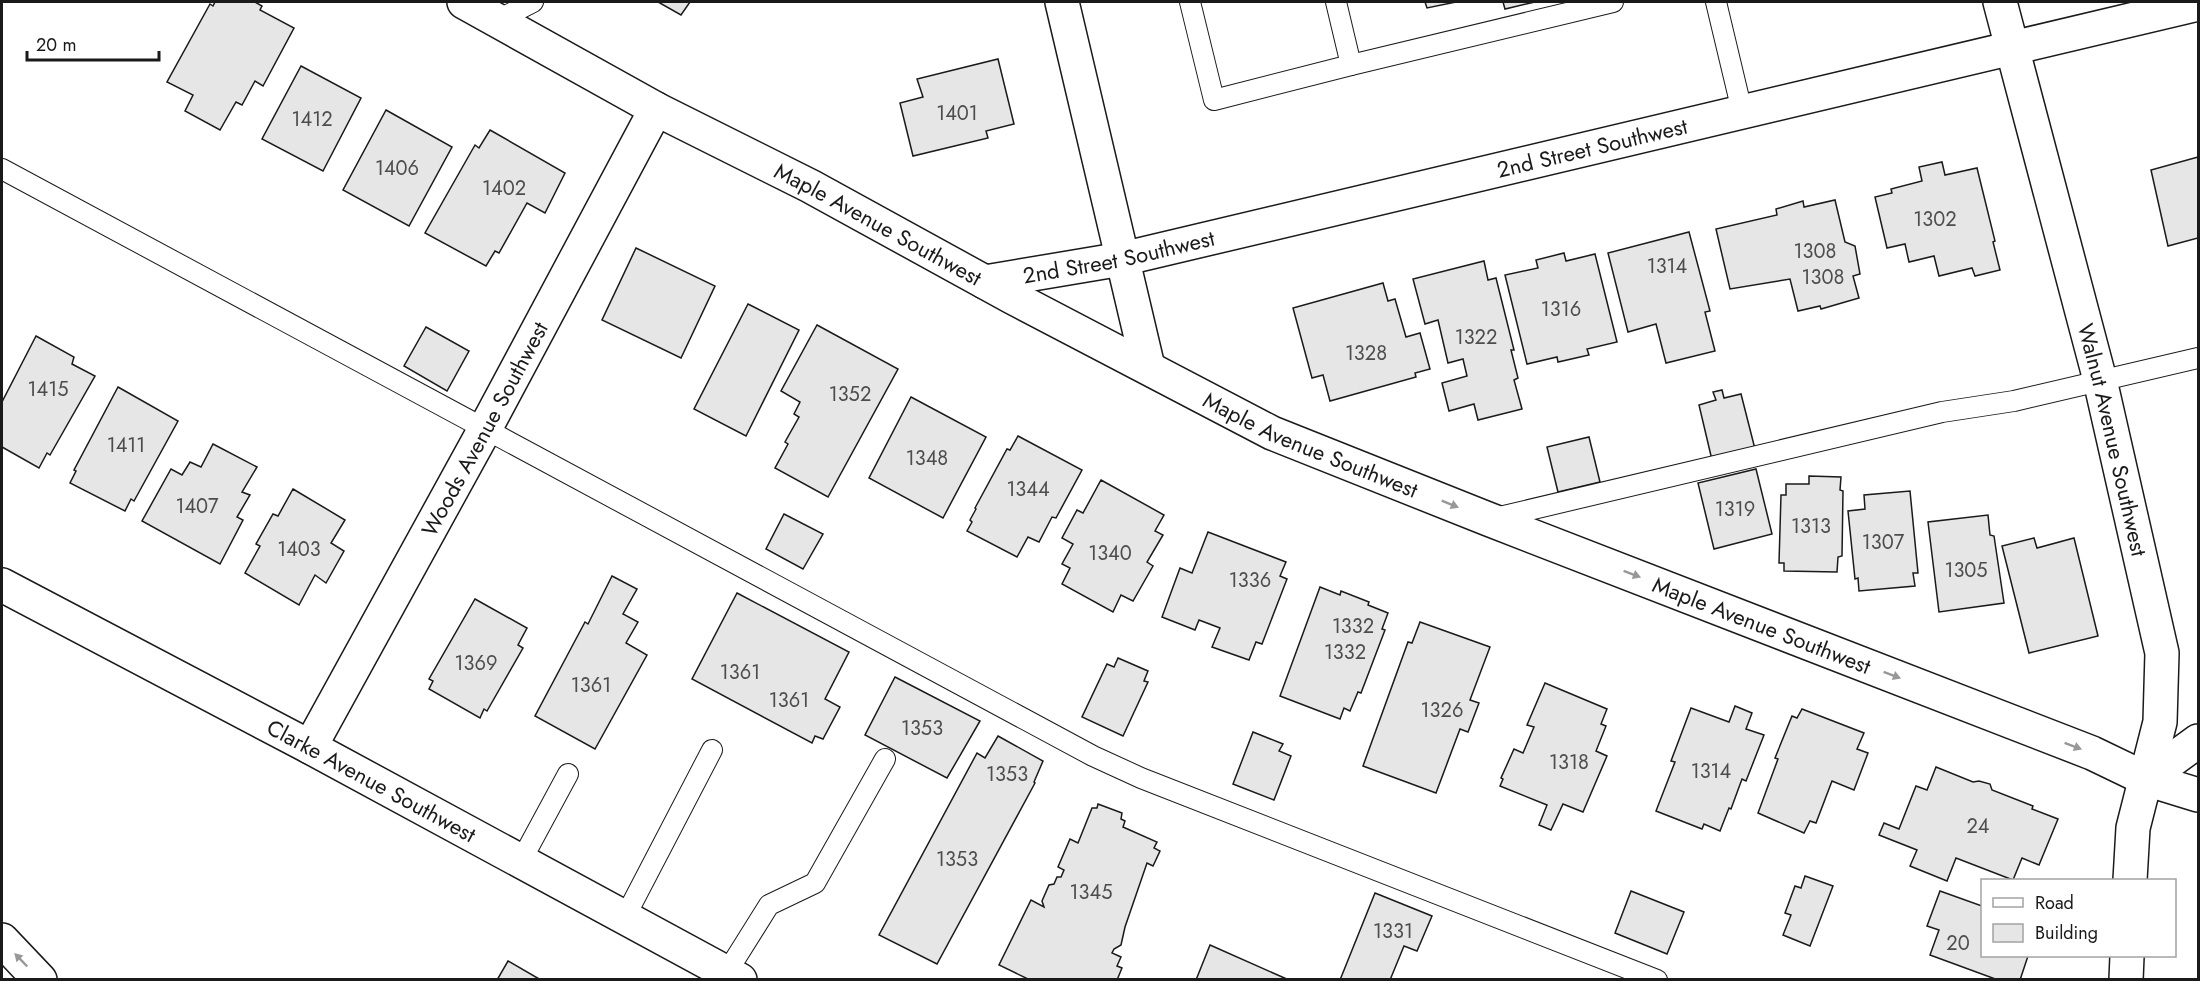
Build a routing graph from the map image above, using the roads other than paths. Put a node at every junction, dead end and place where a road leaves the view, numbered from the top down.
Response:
1 (464, 2) edge
2 (533, 2) edge
3 (1062, 2) edge
4 (1190, 2) edge
5 (1336, 2) edge
6 (1614, 2) edge
7 (1716, 2) edge
8 (2000, 2) edge
9 (2199, 4) edge
10 (498, 20) junction
11 (2012, 47) junction
12 (1351, 65) junction
13 (656, 109) junction
14 (1742, 111) junction
15 (2, 169) edge
16 (1122, 258) junction
17 (985, 282) junction
18 (2199, 358) edge
19 (1148, 367) junction
20 (2100, 380) junction
21 (485, 429) junction
22 (1488, 519) junction
23 (2, 585) edge
24 (2199, 741) edge
25 (310, 747) junction
26 (712, 750) dead end
27 (885, 759) dead end
28 (568, 774) dead end
29 (2146, 778) junction
30 (2199, 795) edge
31 (521, 861) junction
32 (2130, 879) edge
33 (625, 917) junction
34 (2, 940) edge
35 (2127, 957) edge
36 (734, 976) edge
37 (40, 980) edge
38 (1657, 980) edge
39 (2126, 980) edge

1 - 10 main road, Maple Avenue Southwest
2 - 10 lane
3 - 16 main road
4 - 12 lane
5 - 12 lane
6 - 12 lane
7 - 14 lane
8 - 11 main road, Walnut Avenue Southwest
9 - 11 main road, 2nd Street Southwest
10 - 13 main road, Maple Avenue Southwest
11 - 14 main road, 2nd Street Southwest
11 - 20 main road, Walnut Avenue Southwest
13 - 17 main road, Maple Avenue Southwest
13 - 21 main road, Woods Avenue Southwest
14 - 16 main road, 2nd Street Southwest
15 - 21 lane
16 - 17 main road, 2nd Street Southwest
16 - 19 main road
17 - 19 main road, Maple Avenue Southwest
18 - 20 lane
19 -> 22 main road, Maple Avenue Southwest
20 - 22 lane
20 - 29 main road, Walnut Avenue Southwest
21 - 25 main road, Woods Avenue Southwest
21 - 38 lane
22 -> 29 main road, Maple Avenue Southwest
23 - 25 main road, Clarke Avenue Southwest
24 - 29 main road
25 - 31 main road, Clarke Avenue Southwest
26 - 33 lane
27 - 36 lane
28 - 31 lane
29 - 30 main road, Maple Avenue Southwest
29 - 32 main road, Walnut Avenue Southwest
31 - 33 main road, Clarke Avenue Southwest
33 - 36 main road, Clarke Avenue Southwest
37 -> 34 main road
35 - 39 main road

